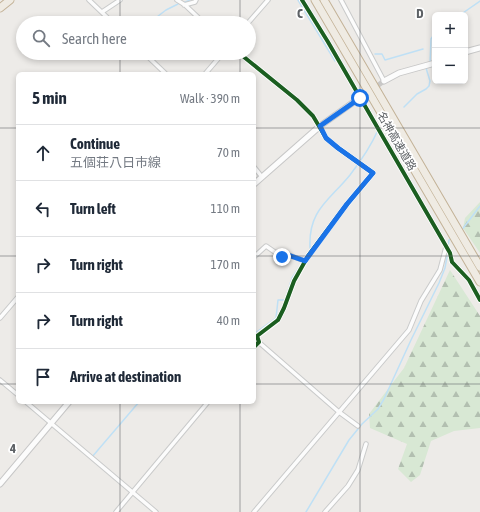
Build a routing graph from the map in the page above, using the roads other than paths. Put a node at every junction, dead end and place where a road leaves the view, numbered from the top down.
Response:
1 (10, 0) edge
2 (89, 0) edge
3 (120, 0) edge
4 (176, 0) edge
5 (196, 0) edge
6 (268, 0) edge
7 (302, 0) edge
8 (315, 0) edge
9 (324, 0) edge
10 (341, 0) edge
11 (184, 5) junction
12 (0, 8) edge
13 (102, 12) junction
14 (106, 16) edge
15 (196, 16) edge
16 (254, 16) edge
17 (480, 48) edge
18 (468, 51) edge
19 (151, 60) edge
20 (217, 60) edge
21 (248, 60) edge
22 (432, 64) edge
23 (164, 72) edge
24 (207, 72) edge
25 (384, 81) joint
26 (365, 94) tunnel mouth
27 (360, 98) junction
28 (320, 126) junction
29 (256, 170) edge
30 (262, 177) junction
31 (256, 182) edge
32 (447, 247) junction
33 (467, 252) junction
34 (256, 255) edge
35 (305, 261) junction
36 (480, 267) edge
37 (480, 282) edge
38 (16, 299) edge
39 (480, 300) edge
40 (0, 318) edge
41 (258, 342) junction
42 (256, 344) edge
43 (0, 380) edge
44 (16, 393) edge
45 (28, 404) edge
46 (66, 404) edge
47 (206, 404) edge
48 (339, 412) junction
49 (51, 423) junction
50 (358, 426) dead end
51 (366, 444) dead end
52 (0, 484) edge
53 (133, 493) junction
54 (116, 512) edge
55 (156, 512) edge
56 (254, 512) edge
57 (325, 512) edge

1 - 12 highway
2 - 13 street
3 - 13 street
4 - 11 street
5 - 11 street
6 - 16 street
7 - 27 street
8 - 33 highway, 名神高速道路
9 - 33 highway, 名神高速道路
10 - 25 street
11 - 15 street
13 - 14 street
17 - 18 main road
19 - 23 street
20 - 24 street
21 - 28 street
22 - 25 main road
26 - 27 main road
27 - 28 main road
27 - 32 street
28 - 30 main road
28 - 35 street
29 - 30 street
30 - 31 main road
32 - 39 street
32 - 48 street
33 - 36 highway, 名神高速道路
33 - 37 highway, 名神高速道路
34 - 35 street
35 - 41 street
38 - 40 street
41 - 42 street
41 - 48 street
43 - 44 street
45 - 49 street
46 - 49 main road
47 - 53 street
48 - 50 street
48 - 56 street
49 - 52 main road
49 - 53 street
51 - 57 street
53 - 54 street
53 - 55 street

